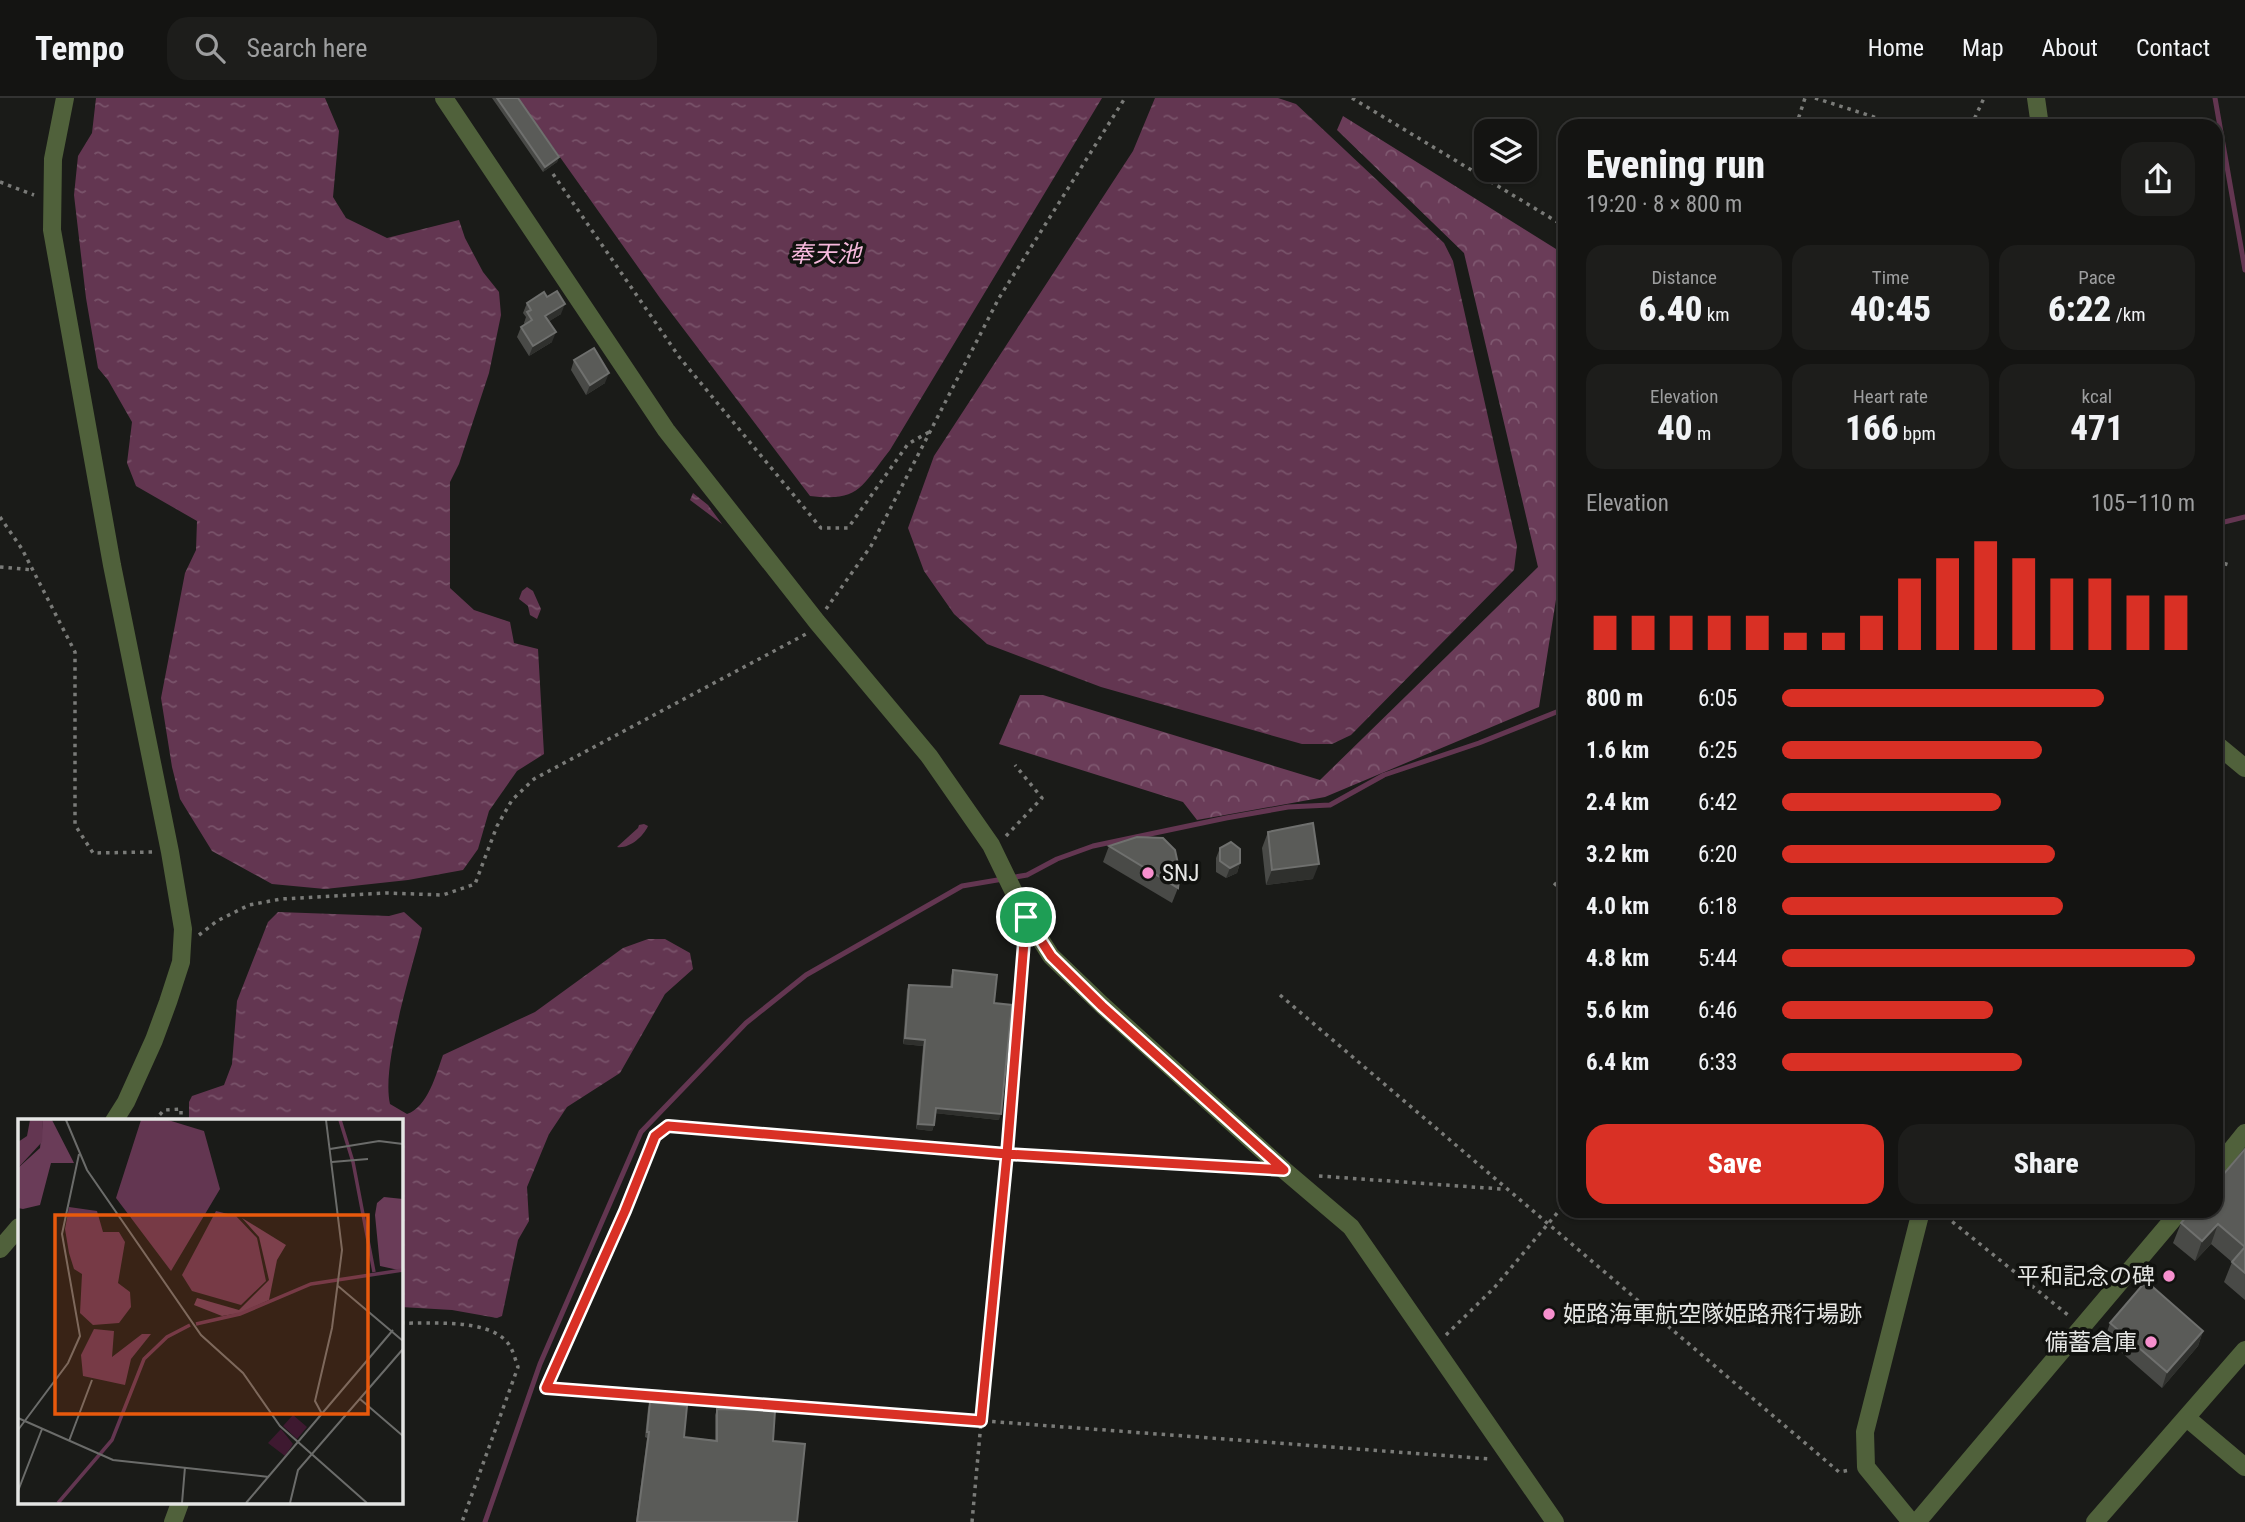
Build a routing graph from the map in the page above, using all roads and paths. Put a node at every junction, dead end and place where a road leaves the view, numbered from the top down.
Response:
1 (65, 98) edge
2 (444, 98) edge
3 (1125, 98) edge
4 (1352, 98) edge
5 (1805, 98) edge
6 (1815, 98) edge
7 (1984, 98) edge
8 (2036, 98) edge
9 (1798, 119) edge
10 (1880, 119) edge
11 (1974, 119) edge
12 (2039, 119) edge
13 (553, 174) dead end
14 (0, 182) edge
15 (52, 199) junction
16 (1558, 222) edge
17 (931, 431) junction
18 (0, 517) edge
19 (2223, 563) edge
20 (2229, 565) dead end
21 (0, 567) edge
22 (33, 570) junction
23 (817, 622) junction
24 (2223, 750) edge
25 (1016, 765) dead end
26 (2245, 768) edge
27 (1003, 840) dead end
28 (170, 852) junction
29 (1554, 883) dead end
30 (1558, 887) edge
31 (1026, 917) junction
32 (182, 942) junction
33 (1280, 995) dead end
34 (115, 1119) edge
35 (156, 1119) edge
36 (181, 1119) edge
37 (2245, 1133) edge
38 (1007, 1154) junction
39 (2223, 1160) edge
40 (1291, 1176) junction
41 (1504, 1186) junction
42 (1558, 1213) edge
43 (1919, 1218) edge
44 (1949, 1218) edge
45 (2174, 1218) edge
46 (1549, 1224) junction
47 (18, 1228) edge
48 (0, 1249) edge
49 (402, 1323) edge
50 (2083, 1327) junction
51 (1435, 1346) junction
52 (2245, 1350) edge
53 (2187, 1418) junction
54 (981, 1421) junction
55 (1512, 1460) junction
56 (1866, 1467) junction
57 (2245, 1467) edge
58 (180, 1504) edge
59 (173, 1522) edge
60 (462, 1522) edge
61 (972, 1522) edge
62 (1555, 1522) edge
63 (1911, 1522) edge
64 (1917, 1522) edge
65 (2095, 1522) edge

1 - 15 street
2 - 23 street
3 - 17 path
4 - 16 path
5 - 9 path
6 - 10 path
7 - 11 path
8 - 12 street
13 - 17 path
14 - 15 path
15 - 28 street
17 - 23 path
18 - 22 path
19 - 20 path
21 - 22 path
22 - 28 path
23 - 31 street
23 - 32 path
24 - 26 street
25 - 27 path
28 - 32 street
29 - 30 path
31 - 38 path
31 - 40 street
32 - 34 street
33 - 41 path
35 - 36 path
37 - 39 street
38 - 40 path
38 - 54 path
38 - 54 path
40 - 41 path
40 - 51 street
41 - 46 path
42 - 46 path
43 - 56 street
44 - 50 path
45 - 50 street
46 - 51 path
46 - 56 path
47 - 48 street
49 - 60 path
50 - 64 street
51 - 55 street
52 - 53 street
53 - 57 street
53 - 65 street
54 - 55 path
54 - 61 path
55 - 62 street
56 - 63 street
58 - 59 street

